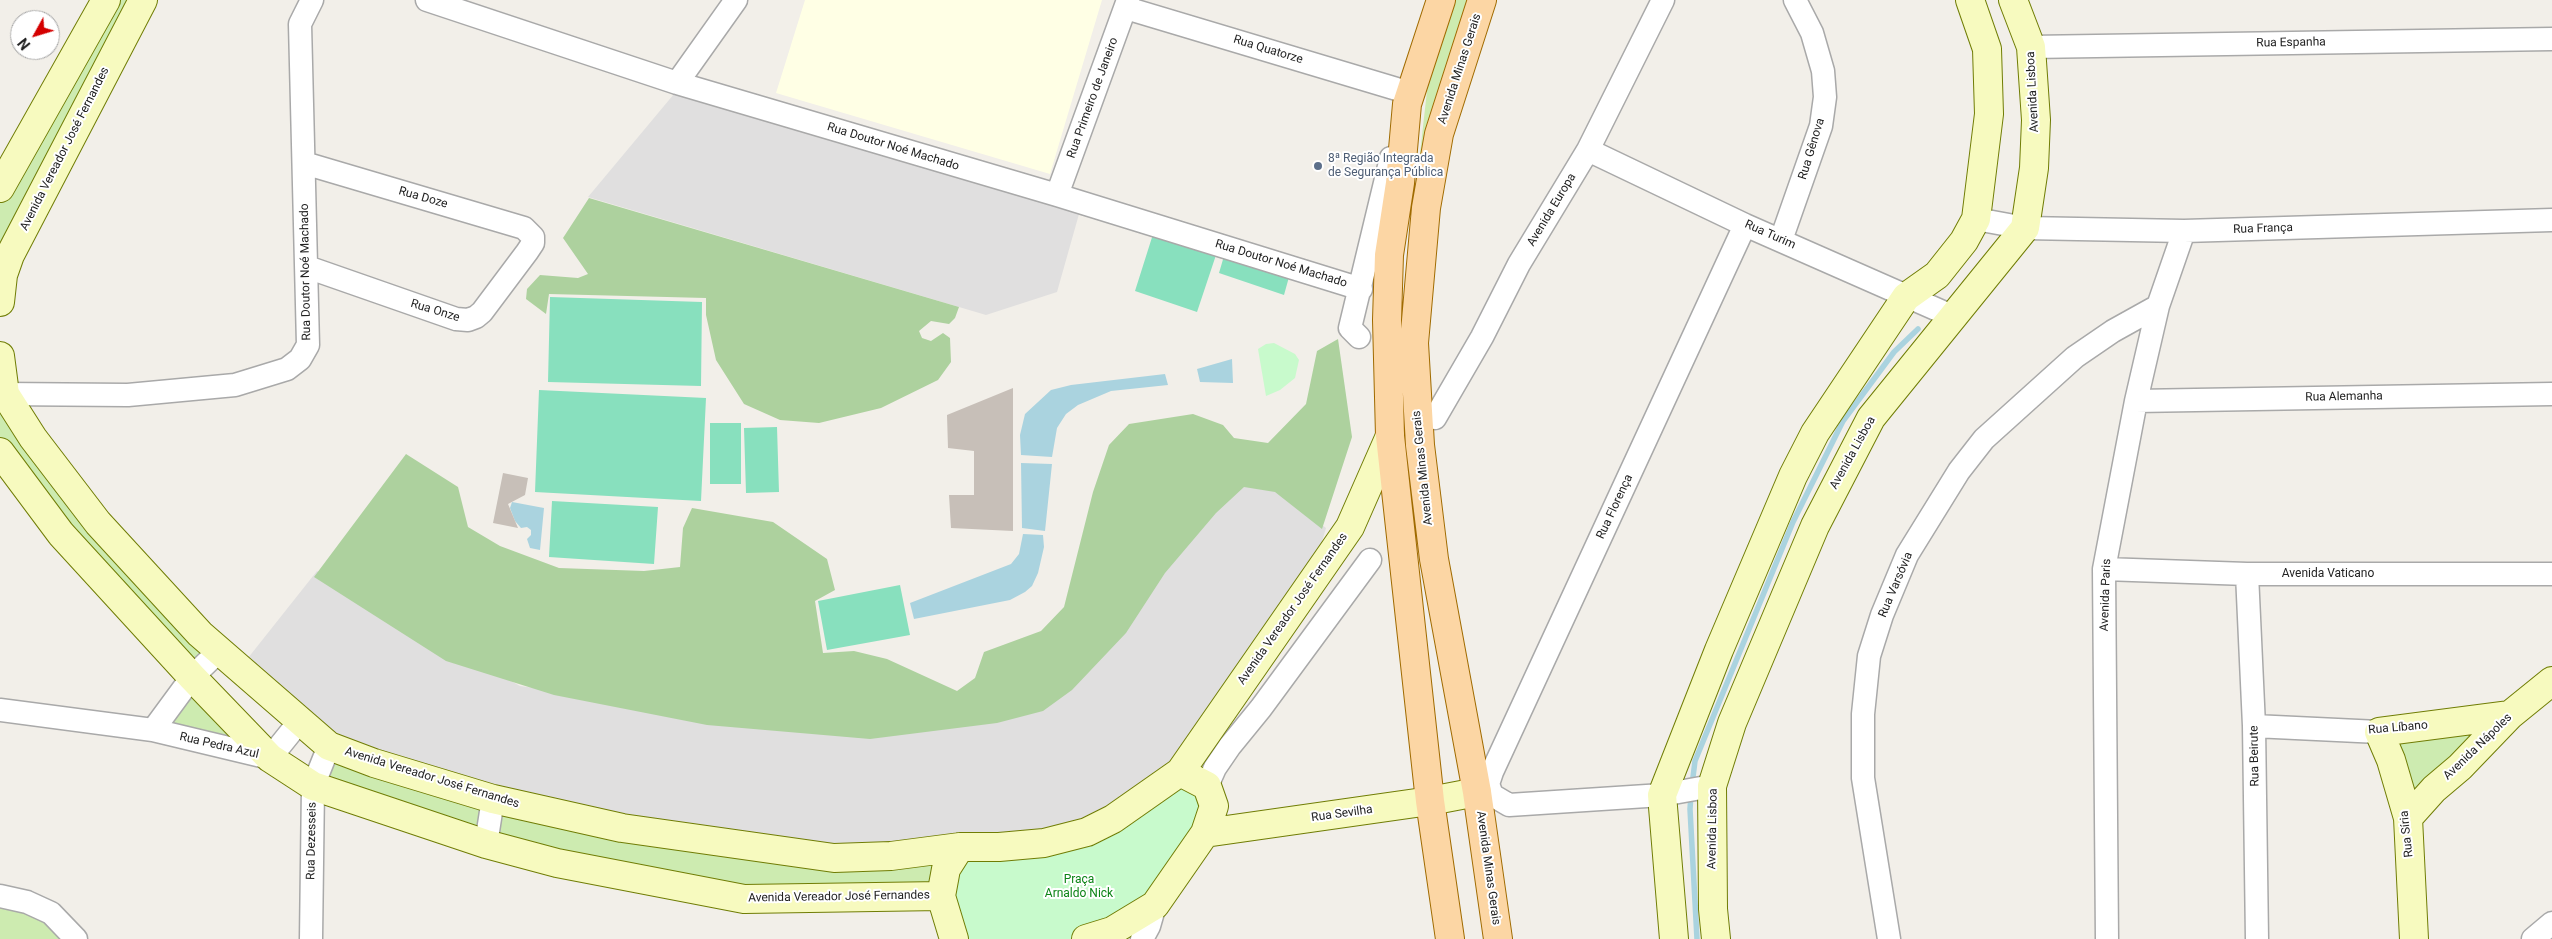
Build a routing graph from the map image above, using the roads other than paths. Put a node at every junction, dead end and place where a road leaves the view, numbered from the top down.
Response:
1 (106, 0) edge
2 (143, 0) edge
3 (312, 0) edge
4 (427, 0) edge
5 (736, 0) edge
6 (1441, 0) edge
7 (1482, 0) edge
8 (1663, 0) edge
9 (1796, 0) edge
10 (1970, 0) edge
11 (2013, 0) edge
12 (1127, 4) edge
13 (2552, 38) edge
14 (2031, 47) junction
15 (677, 82) junction
16 (1408, 98) junction
17 (1588, 150) junction
18 (304, 163) junction
19 (0, 188) edge
20 (1057, 195) junction
21 (1976, 219) junction
22 (2552, 220) edge
23 (1745, 225) junction
24 (2025, 228) junction
25 (2184, 231) junction
26 (1781, 240) junction
27 (533, 243) joint
28 (5, 253) edge
29 (307, 267) junction
30 (1361, 288) junction
31 (1906, 297) junction
32 (0, 302) edge
33 (2158, 306) junction
34 (1954, 317) junction
35 (1348, 333) dead end
36 (0, 356) edge
37 (3, 394) edge
38 (2552, 394) edge
39 (2136, 401) junction
40 (1436, 418) dead end
41 (1390, 436) junction
42 (0, 452) edge
43 (1370, 560) dead end
44 (2104, 569) junction
45 (2247, 574) junction
46 (2552, 574) edge
47 (219, 651) junction
48 (192, 677) junction
49 (2552, 681) edge
50 (0, 710) edge
51 (2510, 715) junction
52 (300, 722) junction
53 (2254, 726) junction
54 (153, 730) junction
55 (2380, 732) junction
56 (329, 746) junction
57 (270, 758) junction
58 (1180, 772) junction
59 (313, 786) junction
60 (1208, 786) junction
61 (1712, 786) junction
62 (1484, 791) junction
63 (1662, 795) junction
64 (492, 799) junction
65 (1430, 801) junction
66 (2408, 818) junction
67 (1206, 833) junction
68 (486, 844) junction
69 (960, 847) junction
70 (0, 896) edge
71 (941, 896) junction
72 (1155, 905) junction
73 (2552, 922) edge
74 (1110, 935) edge
75 (76, 939) edge
76 (311, 939) edge
77 (954, 939) edge
78 (1086, 939) edge
79 (1142, 939) edge
80 (1450, 939) edge
81 (1498, 939) edge
82 (1674, 939) edge
83 (1716, 939) edge
84 (1889, 939) edge
85 (2107, 939) edge
86 (2257, 939) edge
87 (2414, 939) edge
88 (2533, 939) edge

1 - 19 street
2 - 28 street, Avenida Vereador José Fernandes
3 - 18 street, Rua Doutor Noé Machado
4 - 15 street, Rua Doutor Noé Machado
5 - 15 street
6 - 16 main road
7 - 62 main road, Avenida Minas Gerais
8 - 17 street, Avenida Europa
9 - 26 street, Rua Gênova
10 - 21 street
11 - 14 street, Avenida Lisboa
12 - 16 street, Rua Quatorze
12 - 20 street, Rua Primeiro de Janeiro
13 - 14 street, Rua Espanha
14 - 24 street, Avenida Lisboa
15 - 20 street, Rua Doutor Noé Machado
16 - 30 street
16 - 41 main road
17 - 23 street, Rua Turim
17 - 40 street, Avenida Europa
18 - 27 street, Rua Doze
18 - 29 street, Rua Doutor Noé Machado
20 - 30 street, Rua Doutor Noé Machado
21 - 24 street, Rua França
21 - 31 street
22 - 25 street, Rua França
23 - 26 street, Rua Turim
23 - 62 street, Rua Florença
24 - 25 street, Rua França
24 - 34 street, Avenida Lisboa
25 - 33 street, Avenida Paris
26 - 31 street, Rua Turim
27 - 29 street, Rua Onze
28 - 32 street, Avenida Vereador José Fernandes
29 - 37 street, Rua Doutor Noé Machado
30 - 35 street
31 - 34 street, Rua Turim
31 - 63 street
33 - 39 street, Avenida Paris
33 - 84 street, Rua Varsóvia
34 - 61 street, Avenida Lisboa
36 - 37 street, Avenida Vereador José Fernandes
37 - 47 street, Avenida Vereador José Fernandes
38 - 39 street, Rua Alemanha
39 - 44 street, Avenida Paris
41 - 58 street, Avenida Vereador José Fernandes
41 - 65 main road
42 - 48 street, Avenida Vereador José Fernandes
43 - 60 street
44 - 45 street, Avenida Vaticano
44 - 85 street, Avenida Paris
45 - 46 street, Avenida Vaticano
45 - 53 street, Rua Beirute
47 - 48 street
47 - 52 street, Avenida Vereador José Fernandes
48 - 54 street
48 - 57 street, Avenida Vereador José Fernandes
49 - 51 street, Avenida Nápoles
50 - 54 street, Rua Pedra Azul
51 - 55 street, Rua Líbano
51 - 66 street, Avenida Nápoles
52 - 56 street, Avenida Vereador José Fernandes
52 - 57 street, Rua Pedra Azul
53 - 55 street, Rua Líbano
53 - 86 street, Rua Beirute
54 - 57 street, Rua Pedra Azul
55 - 66 street, Rua Síria
56 - 59 street, Rua Dezesseis
56 - 64 street, Avenida Vereador José Fernandes
57 - 59 street, Avenida Vereador José Fernandes
58 - 60 street
58 - 69 street, Avenida Vereador José Fernandes
59 - 68 street, Avenida Vereador José Fernandes
59 - 76 street, Rua Dezesseis
60 - 67 street
61 - 63 street
61 - 83 street, Avenida Lisboa
62 - 63 street
62 - 65 street, Rua Sevilha
62 - 81 main road, Avenida Minas Gerais
63 - 82 street
64 - 68 street
64 - 69 street, Avenida Vereador José Fernandes
65 - 67 street, Rua Sevilha
65 - 80 main road
66 - 87 street, Rua Síria
67 - 72 street
68 - 71 street, Avenida Vereador José Fernandes
69 - 71 street, Avenida Vereador José Fernandes
70 - 75 street
71 - 77 street, Avenida Vereador José Fernandes
72 - 74 street
72 - 79 street
73 - 88 street
74 - 78 street

